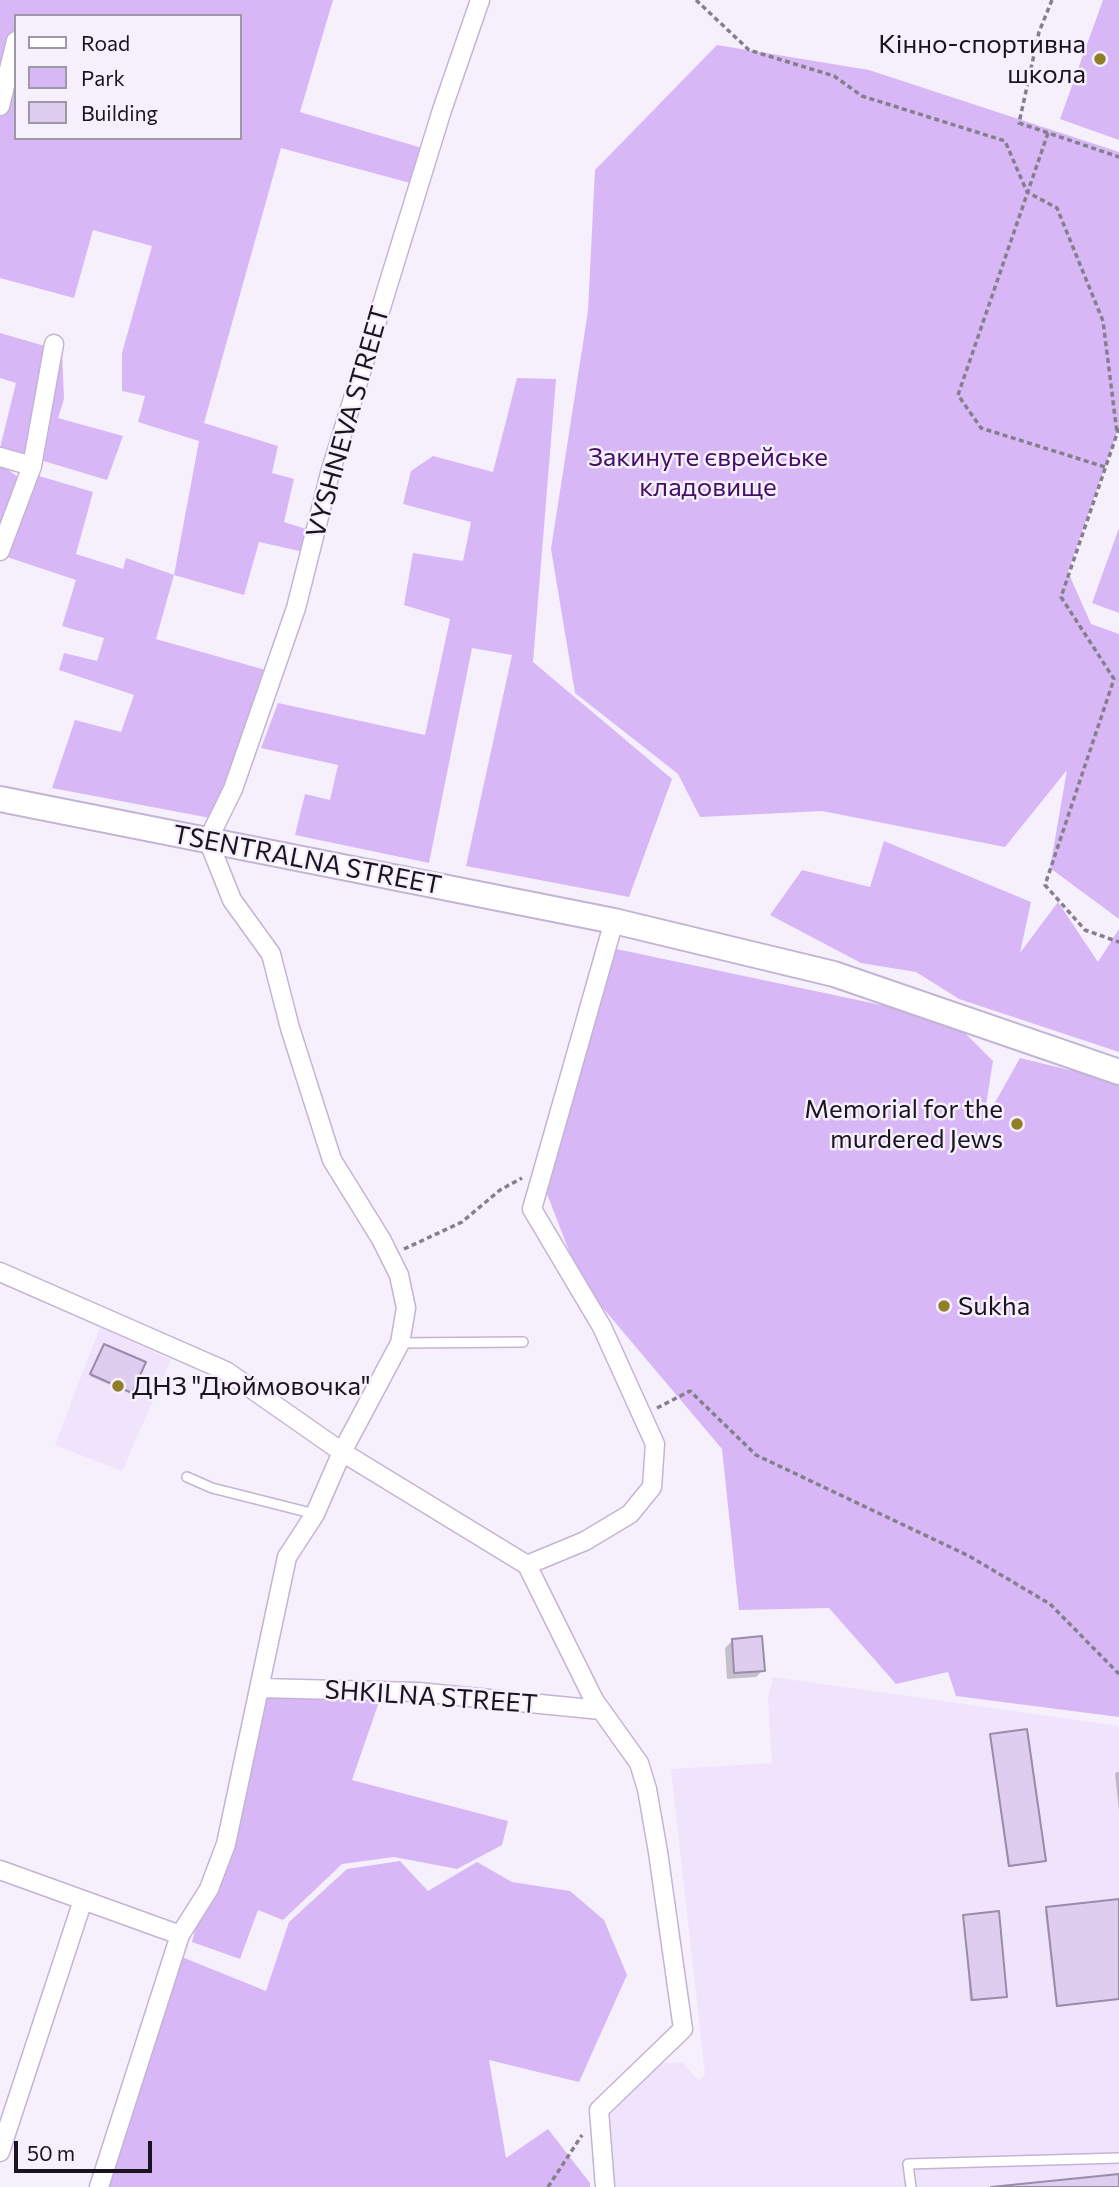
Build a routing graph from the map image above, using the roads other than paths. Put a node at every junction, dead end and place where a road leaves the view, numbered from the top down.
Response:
1 (480, 0) edge
2 (14, 49) edge
3 (1, 99) edge
4 (54, 344) dead end
5 (0, 457) edge
6 (32, 466) junction
7 (0, 551) edge
8 (0, 799) edge
9 (208, 840) junction
10 (614, 921) junction
11 (1119, 1072) edge
12 (0, 1272) edge
13 (523, 1342) dead end
14 (400, 1343) junction
15 (342, 1452) junction
16 (187, 1477) dead end
17 (315, 1514) junction
18 (527, 1565) junction
19 (261, 1688) junction
20 (601, 1710) junction
21 (0, 1870) edge
22 (83, 1900) junction
23 (180, 1935) junction
24 (0, 2152) edge
25 (1119, 2158) edge
26 (99, 2187) edge
27 (605, 2187) edge
28 (911, 2187) edge

1 - 9 street, VYSHNEVA STREET
2 - 3 street
4 - 6 street
5 - 6 street
6 - 7 street
8 - 9 main road, TSENTRALNA STREET
9 - 10 main road, TSENTRALNA STREET
9 - 14 street
10 - 11 main road, TSENTRALNA STREET
10 - 18 street
12 - 15 street
13 - 14 lane
14 - 15 street
15 - 17 street
15 - 18 street
16 - 17 lane
17 - 19 street
18 - 20 street
19 - 20 street, SHKILNA STREET
19 - 23 street
20 - 27 street
21 - 22 street
22 - 23 street
22 - 24 street
23 - 26 street
25 - 28 lane

